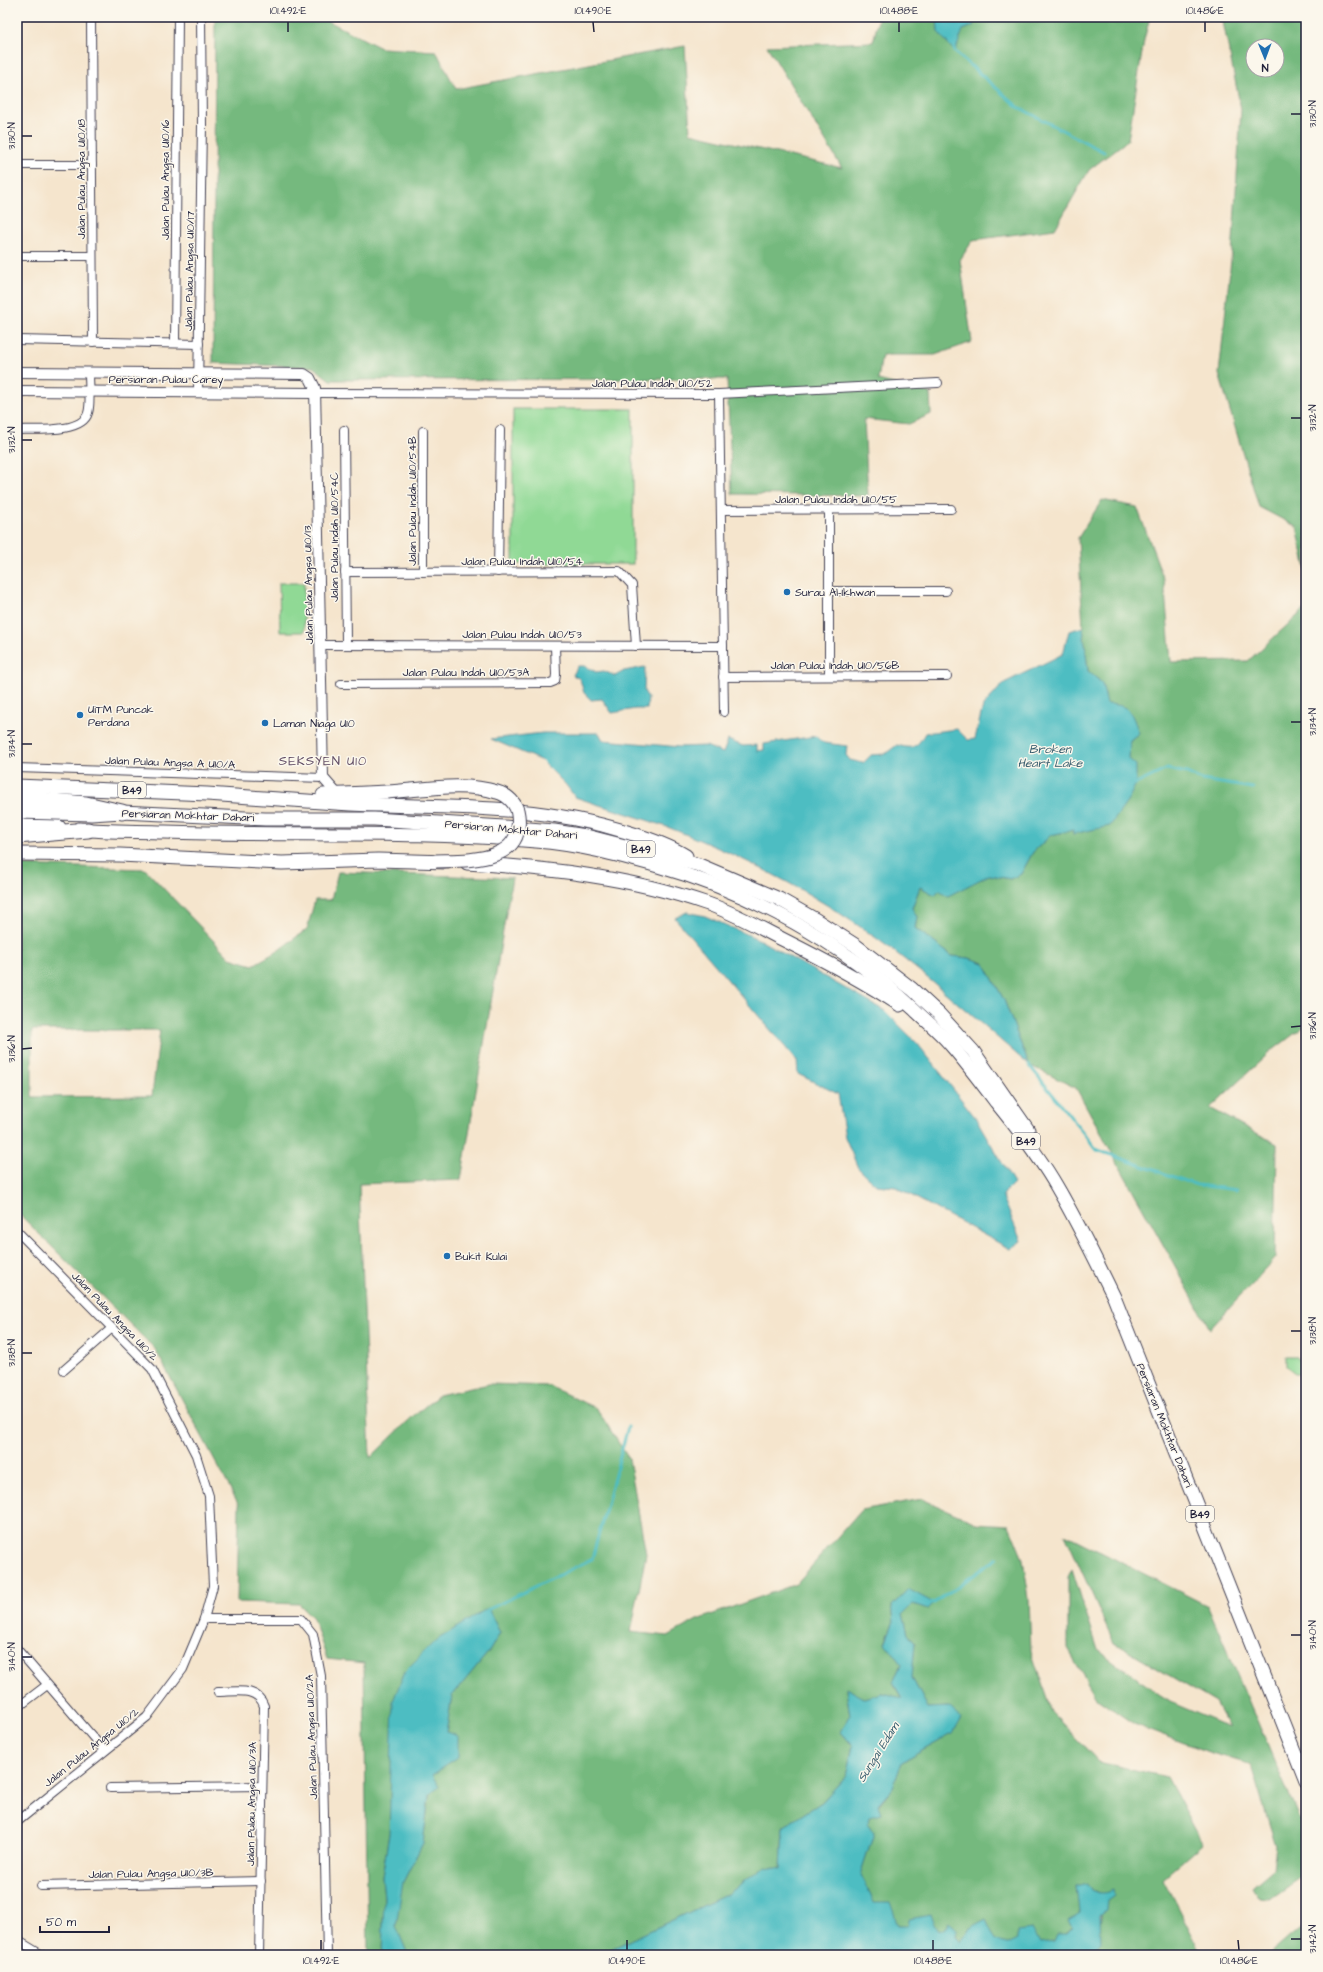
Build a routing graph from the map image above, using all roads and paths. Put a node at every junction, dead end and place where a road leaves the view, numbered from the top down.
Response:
1 (91, 17) edge
2 (178, 17) edge
3 (201, 17) edge
4 (17, 165) edge
5 (92, 165) junction
6 (17, 256) edge
7 (92, 256) junction
8 (17, 340) edge
9 (93, 342) junction
10 (175, 343) junction
11 (199, 344) junction
12 (17, 372) edge
13 (89, 373) junction
14 (198, 374) junction
15 (304, 374) joint
16 (938, 384) dead end
17 (17, 391) edge
18 (88, 391) junction
19 (198, 391) junction
20 (315, 393) junction
21 (719, 394) junction
22 (17, 430) edge
23 (344, 430) dead end
24 (500, 430) dead end
25 (423, 431) dead end
26 (951, 509) dead end
27 (721, 510) junction
28 (829, 510) junction
29 (345, 572) junction
30 (423, 572) junction
31 (498, 572) junction
32 (829, 591) junction
33 (946, 591) dead end
34 (346, 644) junction
35 (321, 645) junction
36 (555, 646) junction
37 (636, 646) junction
38 (723, 646) junction
39 (829, 676) junction
40 (947, 676) dead end
41 (723, 677) junction
42 (341, 684) dead end
43 (724, 712) dead end
44 (17, 768) edge
45 (323, 778) junction
46 (17, 786) edge
47 (337, 794) junction
48 (248, 797) junction
49 (17, 798) edge
50 (17, 812) edge
51 (122, 812) junction
52 (17, 826) edge
53 (88, 830) junction
54 (17, 836) edge
55 (17, 854) edge
56 (436, 861) junction
57 (700, 865) junction
58 (927, 1022) junction
59 (17, 1231) edge
60 (1091, 1249) junction
61 (112, 1328) junction
62 (64, 1370) dead end
63 (204, 1619) junction
64 (17, 1649) edge
65 (47, 1685) junction
66 (218, 1692) dead end
67 (17, 1708) edge
68 (104, 1750) junction
69 (1306, 1781) edge
70 (262, 1786) junction
71 (110, 1788) dead end
72 (17, 1822) edge
73 (261, 1881) junction
74 (41, 1886) dead end
75 (17, 1940) edge
76 (42, 1955) edge
77 (259, 1955) edge
78 (327, 1955) edge

1 - 5 street, Jalan Pulau Angsa U10/18
2 - 10 street, Jalan Pulau Angsa U10/16
3 - 11 street, Jalan Pulau Angsa U10/17
4 - 5 street
5 - 7 street, Jalan Pulau Angsa U10/18
6 - 7 street
7 - 9 street, Jalan Pulau Angsa U10/18
8 - 9 street, Jalan Pulau Angsa U10/17
9 - 10 street, Jalan Pulau Angsa U10/17
10 - 11 street, Jalan Pulau Angsa U10/17
11 - 14 street
12 - 13 street, Persiaran Pulau Carey
13 - 14 street, Persiaran Pulau Carey
13 - 18 street
14 - 15 street, Persiaran Pulau Carey
14 - 19 street
15 - 20 street, Jalan Pulau Angsa U10/13
16 - 21 street
17 - 18 street, Persiaran Pulau Carey
18 - 19 street, Persiaran Pulau Carey
18 - 22 street
19 - 20 street, Persiaran Pulau Carey
20 - 21 street, Jalan Pulau Indah U10/52
20 - 35 street, Jalan Pulau Angsa U10/13
21 - 27 street, Jalan Pulau Indah U10/52
23 - 29 street, Jalan Pulau Indah U10/54C
24 - 31 street
25 - 30 street, Jalan Pulau Indah U10/54B
26 - 28 street, Jalan Pulau Indah U10/55
27 - 28 street, Jalan Pulau Indah U10/55
27 - 38 street, Jalan Pulau Indah U10/52
28 - 32 street
29 - 30 street, Jalan Pulau Indah U10/54
29 - 34 street, Jalan Pulau Indah U10/54C
30 - 31 street, Jalan Pulau Indah U10/54
31 - 37 street, Jalan Pulau Indah U10/54
32 - 33 street
32 - 39 street
34 - 35 street, Jalan Pulau Indah U10/53
34 - 36 street, Jalan Pulau Indah U10/53
35 - 45 street, Jalan Pulau Angsa U10/13
36 - 37 street, Jalan Pulau Indah U10/53
36 - 42 street, Jalan Pulau Indah U10/53A
37 - 38 street, Jalan Pulau Indah U10/53
38 - 41 street, Jalan Pulau Indah U10/52
39 - 40 street, Jalan Pulau Indah U10/56B
39 - 41 street, Jalan Pulau Indah U10/56B
41 - 43 street, Jalan Pulau Indah U10/52
44 - 45 street, Jalan Pulau Angsa A U10/A
45 - 47 street
46 - 48 main road, B49
47 - 48 main road
47 - 56 main road, bridge
48 - 57 main road, B49
49 - 51 highway
50 - 51 main road, Persiaran Mokhtar Dahari / B49
51 - 57 main road, Persiaran Mokhtar Dahari / B49
52 - 53 main road, Persiaran Mokhtar Dahari / B49
53 - 54 highway
53 - 58 main road, Persiaran Mokhtar Dahari / B49
55 - 56 main road
56 - 58 main road
57 - 60 main road, Persiaran Mokhtar Dahari / B49
58 - 60 main road, Persiaran Mokhtar Dahari / B49
59 - 61 street, Jalan Pulau Angsa U10/2
60 - 69 main road, Persiaran Mokhtar Dahari / B49
61 - 62 street
61 - 63 street, Jalan Pulau Angsa U10/2
63 - 68 street, Jalan Pulau Angsa U10/2
63 - 78 street, Jalan Pulau Angsa U10/2A
64 - 65 street
65 - 67 street
65 - 68 street
66 - 70 street, Jalan Pulau Angsa U10/3A
68 - 72 street, Jalan Pulau Angsa U10/2
70 - 71 street
70 - 73 street, Jalan Pulau Angsa U10/3A
73 - 74 street, Jalan Pulau Angsa U10/3B
73 - 77 street, Jalan Pulau Angsa U10/3A
75 - 76 street

